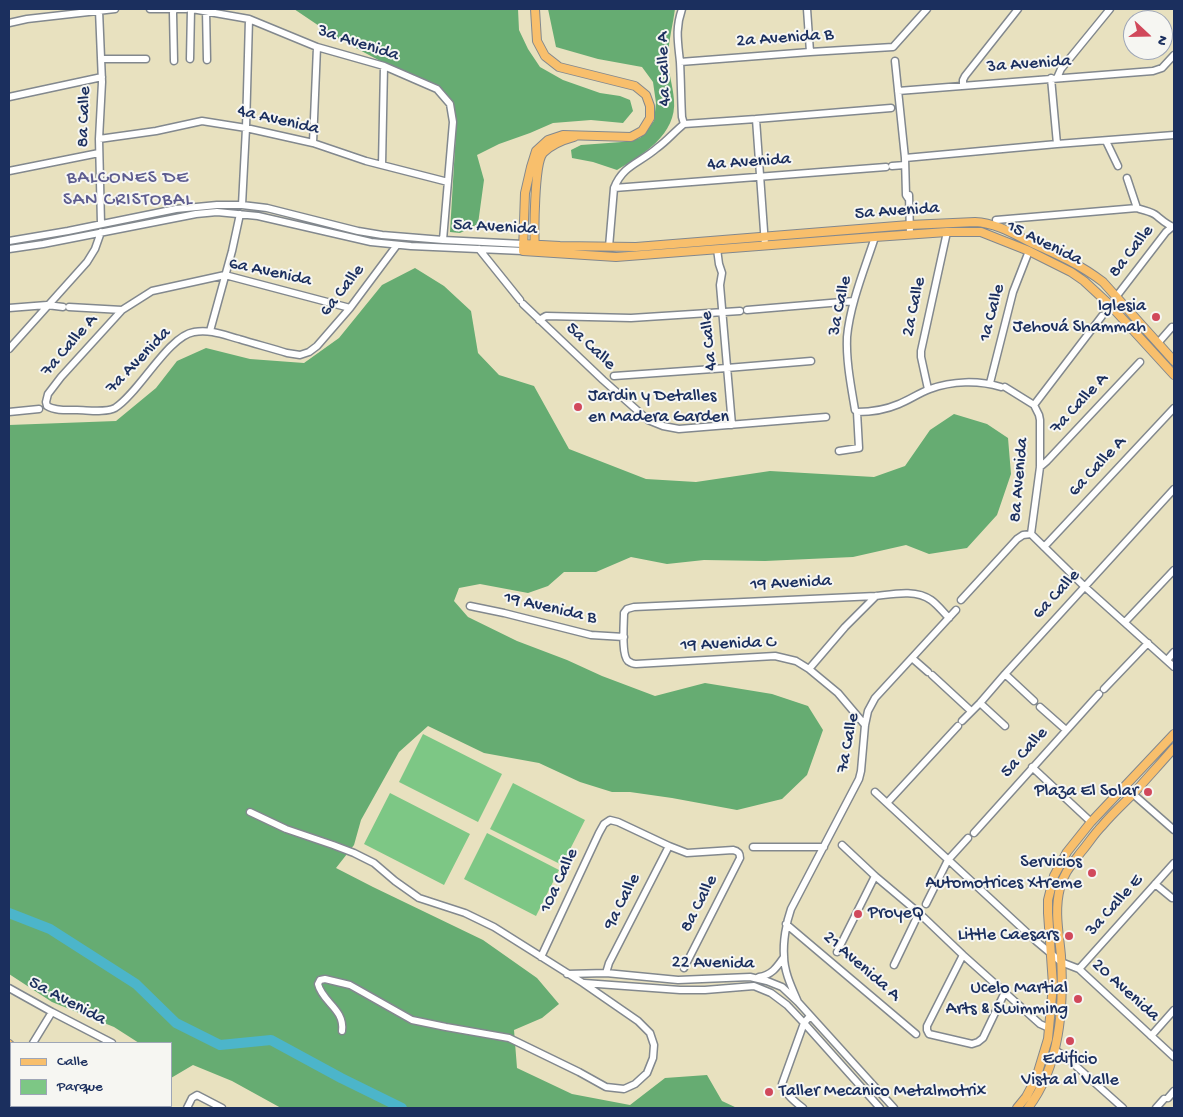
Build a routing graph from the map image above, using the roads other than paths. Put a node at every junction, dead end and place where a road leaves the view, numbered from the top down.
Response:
1 (115, 9) edge
2 (150, 9) edge
3 (174, 9) edge
4 (186, 9) edge
5 (192, 9) edge
6 (537, 9) edge
7 (682, 9) edge
8 (807, 9) edge
9 (927, 9) edge
10 (1018, 9) edge
11 (1110, 9) edge
12 (99, 10) junction
13 (206, 10) junction
14 (249, 19) junction
15 (9, 23) edge
16 (317, 47) junction
17 (810, 52) junction
18 (1174, 55) edge
19 (146, 59) dead end
20 (190, 59) dead end
21 (101, 60) junction
22 (207, 60) dead end
23 (174, 61) dead end
24 (895, 61) dead end
25 (680, 62) junction
26 (384, 66) junction
27 (102, 78) junction
28 (1054, 78) junction
29 (963, 85) junction
30 (898, 91) junction
31 (9, 97) edge
32 (891, 108) dead end
33 (756, 119) junction
34 (684, 124) junction
35 (246, 128) junction
36 (586, 134) junction
37 (1174, 135) edge
38 (99, 139) junction
39 (1106, 140) junction
40 (313, 143) junction
41 (1058, 144) junction
42 (99, 154) junction
43 (905, 161) junction
44 (382, 165) junction
45 (1118, 166) dead end
46 (9, 171) edge
47 (760, 178) junction
48 (1126, 178) dead end
49 (448, 182) junction
50 (614, 188) junction
51 (242, 205) junction
52 (204, 209) junction
53 (1140, 209) junction
54 (240, 214) junction
55 (996, 220) dead end
56 (985, 223) joint
57 (100, 224) junction
58 (909, 225) junction
59 (1173, 227) edge
60 (68, 231) junction
61 (101, 232) junction
62 (367, 232) junction
63 (947, 232) junction
64 (981, 232) joint
65 (910, 234) junction
66 (875, 237) junction
67 (70, 239) junction
68 (443, 240) junction
69 (366, 241) junction
70 (9, 242) edge
71 (765, 242) junction
72 (397, 245) junction
73 (609, 247) junction
74 (523, 248) junction
75 (9, 249) edge
76 (479, 249) junction
77 (535, 249) junction
78 (718, 249) junction
79 (1029, 251) junction
80 (225, 275) junction
81 (1116, 297) junction
82 (854, 301) junction
83 (47, 305) junction
84 (9, 308) edge
85 (350, 308) junction
86 (122, 310) junction
87 (740, 310) dead end
88 (747, 310) dead end
89 (723, 312) junction
90 (1102, 316) dead end
91 (539, 320) junction
92 (1172, 327) dead end
93 (210, 331) junction
94 (1158, 343) junction
95 (9, 349) edge
96 (309, 352) joint
97 (811, 361) dead end
98 (1174, 361) edge
99 (1140, 362) dead end
100 (727, 368) junction
101 (1174, 375) edge
102 (614, 376) dead end
103 (990, 383) junction
104 (928, 389) junction
105 (1034, 405) junction
106 (47, 406) joint
107 (1174, 408) edge
108 (39, 409) dead end
109 (9, 412) edge
110 (857, 412) junction
111 (826, 417) dead end
112 (732, 425) junction
113 (839, 451) dead end
114 (1040, 466) junction
115 (1174, 489) edge
116 (1031, 534) junction
117 (1044, 547) junction
118 (1174, 570) edge
119 (1085, 587) junction
120 (876, 596) junction
121 (961, 600) dead end
122 (470, 606) dead end
123 (956, 610) dead end
124 (949, 618) junction
125 (1125, 622) junction
126 (624, 637) junction
127 (1148, 643) junction
128 (1174, 652) edge
129 (912, 658) junction
130 (1167, 660) junction
131 (1174, 667) edge
132 (809, 669) junction
133 (1005, 674) junction
134 (1034, 701) dead end
135 (980, 703) junction
136 (1040, 707) dead end
137 (971, 711) junction
138 (865, 726) junction
139 (1005, 726) dead end
140 (1066, 730) junction
141 (1174, 734) edge
142 (1174, 748) edge
143 (1032, 767) junction
144 (875, 792) dead end
145 (1133, 794) junction
146 (887, 803) junction
147 (250, 812) dead end
148 (1091, 822) junction
149 (1174, 830) edge
150 (974, 833) dead end
151 (968, 838) dead end
152 (842, 845) dead end
153 (669, 846) junction
154 (824, 847) junction
155 (753, 848) dead end
156 (948, 860) junction
157 (1174, 863) edge
158 (874, 876) junction
159 (1155, 884) junction
160 (1172, 898) dead end
161 (926, 904) dead end
162 (918, 913) junction
163 (786, 924) junction
164 (837, 952) dead end
165 (1050, 952) junction
166 (963, 955) junction
167 (541, 957) junction
168 (784, 957) junction
169 (1061, 962) junction
170 (894, 965) dead end
171 (684, 968) dead end
172 (1078, 969) junction
173 (606, 973) junction
174 (567, 974) junction
175 (750, 977) junction
176 (678, 980) junction
177 (583, 983) junction
178 (9, 988) edge
179 (680, 990) junction
180 (1005, 992) junction
181 (798, 1002) junction
182 (1174, 1010) edge
183 (52, 1012) junction
184 (810, 1016) junction
185 (804, 1023) junction
186 (1049, 1028) junction
187 (342, 1031) dead end
188 (916, 1034) dead end
189 (1152, 1036) junction
190 (34, 1042) edge
191 (110, 1042) edge
192 (1055, 1050) junction
193 (1174, 1057) edge
194 (1174, 1091) edge
195 (187, 1108) edge
196 (222, 1108) edge
197 (803, 1108) edge
198 (880, 1108) edge
199 (894, 1108) edge
200 (1017, 1108) edge
201 (1028, 1108) edge
202 (1123, 1108) edge
203 (1156, 1108) edge

1 - 12 street
2 - 3 street
3 - 4 street
3 - 23 street
5 - 13 street, 3a Avenida
5 - 20 street
6 - 36 main road
7 - 25 street, 4a Calle A
8 - 17 street
9 - 17 street, 2a Avenida B
10 - 29 street
11 - 28 street
12 - 15 street
12 - 21 street, 8a Calle
13 - 14 street, 3a Avenida
13 - 22 street
14 - 16 street, 3a Avenida
14 - 35 street
16 - 26 street, 3a Avenida
16 - 40 street
17 - 25 street, 2a Avenida B
18 - 28 street, 3a Avenida
19 - 21 street
21 - 27 street, 8a Calle
24 - 30 street
25 - 34 street, 4a Calle A
26 - 44 street
26 - 49 street, 3a Avenida
27 - 31 street
27 - 38 street, 8a Calle
28 - 29 street, 3a Avenida
28 - 41 street
29 - 30 street, 3a Avenida
30 - 43 street
32 - 33 street
33 - 34 street
33 - 47 street
34 - 50 street, 4a Calle A
35 - 38 street, 4a Avenida
35 - 40 street, 4a Avenida
35 - 51 street
36 - 74 main road
36 - 77 main road
37 - 39 street, 4a Avenida
38 - 42 street, 8a Calle
39 - 41 street, 4a Avenida
39 - 45 street
40 - 44 street, 4a Avenida
41 - 43 street, 4a Avenida
42 - 46 street
42 - 57 street, 8a Calle
43 - 47 street, 4a Avenida
43 - 58 street
44 - 49 street, 4a Avenida
47 - 50 street, 4a Avenida
47 - 71 street
48 - 53 street
49 - 68 street
50 - 73 street
51 - 52 street, 5a Avenida
51 - 62 street, 5a Avenida
52 - 54 street, 5a Avenida
52 - 57 street, 5a Avenida
52 - 61 street, 5a Avenida
53 - 55 street
53 - 59 street
54 - 69 street, 5a Avenida
54 - 80 street
56 - 58 main road, 5a Avenida
56 - 81 main road, 15 Avenida
57 - 60 street, 5a Avenida
58 - 65 street
58 - 71 main road, 5a Avenida
59 - 81 street, 8a Calle
60 - 67 street
60 - 70 street, 5a Avenida
61 - 67 street, 5a Avenida
61 - 83 street
62 - 68 street, 5a Avenida
62 - 69 street
63 - 64 main road, 5a Avenida
63 - 65 main road, 5a Avenida
63 - 104 street, 2a Calle
64 - 79 main road, 15 Avenida
65 - 66 main road, 5a Avenida
66 - 71 main road, 5a Avenida
66 - 82 street, 3a Calle
67 - 75 street, 5a Avenida
68 - 74 street, 5a Avenida
69 - 72 street, 5a Avenida
71 - 73 main road, 5a Avenida
71 - 78 main road, 5a Avenida
72 - 76 street, 5a Avenida
72 - 85 street, 6a Calle
73 - 77 main road, 5a Avenida
74 - 76 street, 5a Avenida
74 - 77 main road, 5a Avenida
76 - 91 street, 5a Calle
77 - 78 main road, 5a Avenida
78 - 89 street, 4a Calle
79 - 101 main road, 15 Avenida
79 - 103 street, 1a Calle
80 - 85 street, 6a Avenida
80 - 86 street, 6a Avenida
80 - 93 street
81 - 94 main road, 15 Avenida
82 - 88 street
82 - 110 street, 3a Calle
83 - 84 street
83 - 86 street
83 - 95 street
85 - 96 street, 6a Calle
86 - 106 street, 7a Calle A
87 - 89 street
89 - 91 street
89 - 100 street, 4a Calle
90 - 105 street
91 - 112 street, 5a Calle
92 - 94 street
93 - 96 street, 7a Avenida
93 - 106 street, 7a Avenida
94 - 98 main road, 15 Avenida
97 - 100 street
99 - 114 street, 7a Calle A
100 - 102 street
100 - 112 street, 4a Calle
103 - 104 street
103 - 105 street
104 - 110 street
105 - 114 street, 8a Avenida
107 - 117 street, 6a Calle A
108 - 109 street
110 - 113 street, 3a Calle
111 - 112 street
114 - 116 street, 8a Avenida
115 - 119 street, 6a Calle
116 - 117 street
116 - 121 street
117 - 119 street
118 - 125 street
119 - 125 street
119 - 133 street, 6a Calle
120 - 124 street, 19 Avenida
120 - 126 street, 19 Avenida
120 - 132 street
122 - 126 street, 19 Avenida B
123 - 124 street, 7a Calle
124 - 129 street, 7a Calle
125 - 127 street
126 - 132 street, 19 Avenida C
127 - 130 street
127 - 140 street, 5a Calle
128 - 130 street
129 - 137 street
129 - 138 street, 7a Calle
130 - 131 street
132 - 138 street, 19 Avenida C
133 - 134 street
133 - 135 street, 6a Calle
135 - 137 street, 6a Calle
135 - 139 street
136 - 140 street
137 - 146 street, 6a Calle
138 - 154 street, 7a Calle
140 - 143 street, 5a Calle
141 - 148 main road
142 - 145 main road
143 - 148 street
143 - 150 street, 5a Calle
144 - 146 street, 20 Avenida
145 - 149 street
145 - 169 main road
146 - 156 street, 20 Avenida
147 - 167 street
148 - 165 main road
151 - 156 street
152 - 158 street
153 - 167 street, 10a Calle
153 - 171 street, 8a Calle
153 - 173 street, 9a Calle
154 - 155 street
154 - 163 street, 7a Calle
156 - 161 street
156 - 165 street, 20 Avenida
157 - 159 street, 3a Calle E
158 - 162 street
158 - 164 street
159 - 160 street
159 - 172 street, 3a Calle E
162 - 166 street
162 - 170 street
163 - 168 street, 7a Calle
163 - 188 street, 21 Avenida A
165 - 169 street, 20 Avenida
165 - 186 main road
166 - 180 street
166 - 180 street
167 - 174 street
168 - 175 street
168 - 181 street, 7a Calle
169 - 172 street, 20 Avenida
169 - 192 main road
172 - 189 street, 20 Avenida
173 - 174 street, 22 Avenida
173 - 176 street, 22 Avenida
174 - 177 street
175 - 176 street, 22 Avenida
175 - 181 street, 22 Avenida
176 - 179 street
177 - 179 street, 22 Avenida
177 - 187 street
178 - 183 street, 5a Avenida
179 - 185 street, 22 Avenida
180 - 186 street
181 - 184 street, 22 Avenida
182 - 189 street
183 - 190 street
183 - 191 street, 5a Avenida
184 - 185 street
184 - 199 street, 22 Avenida
185 - 197 street
185 - 198 street, 22 Avenida
186 - 200 main road
189 - 193 street, 20 Avenida
192 - 201 main road
192 - 202 street
194 - 203 street
195 - 196 street

